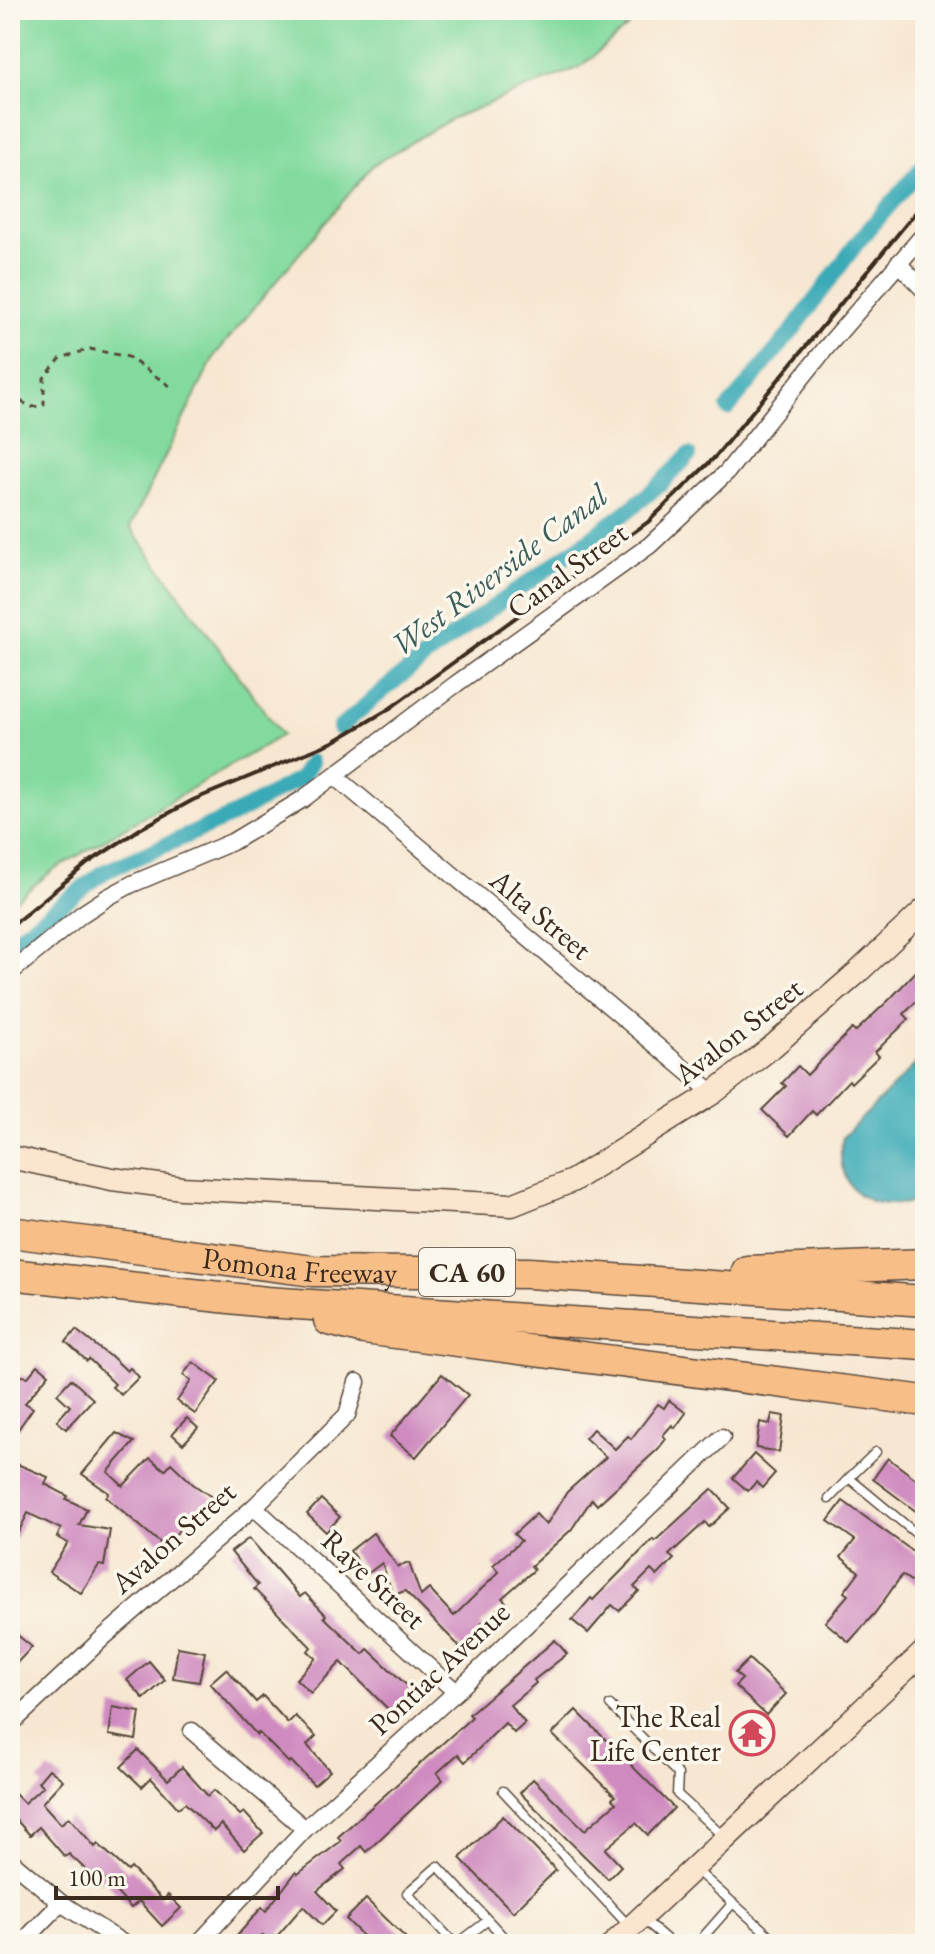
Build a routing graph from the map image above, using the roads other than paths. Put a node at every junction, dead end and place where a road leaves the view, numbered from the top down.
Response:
1 (925, 233) edge
2 (898, 263) junction
3 (925, 291) edge
4 (335, 776) junction
5 (925, 909) edge
6 (10, 973) edge
7 (713, 1093) junction
8 (10, 1157) edge
9 (10, 1232) edge
10 (925, 1264) edge
11 (529, 1273) junction
12 (10, 1274) edge
13 (925, 1301) edge
14 (266, 1302) junction
15 (925, 1345) edge
16 (357, 1382) dead end
17 (925, 1401) edge
18 (722, 1437) dead end
19 (876, 1452) dead end
20 (849, 1478) junction
21 (829, 1499) dead end
22 (254, 1507) junction
23 (925, 1541) edge
24 (925, 1651) edge
25 (456, 1692) junction
26 (610, 1705) dead end
27 (10, 1725) edge
28 (192, 1731) dead end
29 (503, 1791) dead end
30 (305, 1829) junction
31 (726, 1838) junction
32 (10, 1860) edge
33 (694, 1868) junction
34 (61, 1903) junction
35 (733, 1903) junction
36 (487, 1921) junction
37 (636, 1923) junction
38 (21, 1944) edge
39 (124, 1944) edge
40 (198, 1944) edge
41 (456, 1944) edge
42 (510, 1944) edge
43 (613, 1944) edge
44 (672, 1944) edge
45 (697, 1944) edge
46 (779, 1944) edge

1 - 2 street, Canal Street
2 - 3 street
2 - 4 street, Canal Street
4 - 6 street, Canal Street
4 - 7 street, Alta Street
5 - 7 street, Avalon Street
7 - 8 street, Avalon Street
9 - 11 highway, Pomona Freeway / CA 60
10 - 11 highway
11 - 13 highway, Pomona Freeway / CA 60
12 - 14 highway, Pomona Freeway / CA 60
14 - 15 highway, Pomona Freeway / CA 60
14 - 17 highway
16 - 22 street, Avalon Street
18 - 25 street, Pontiac Avenue
19 - 20 lane
20 - 21 lane
20 - 23 lane
22 - 25 street, Raye Street
22 - 27 street, Avalon Street
24 - 31 street
25 - 30 street, Pontiac Avenue
26 - 31 lane
28 - 30 street
29 - 37 lane
30 - 40 street, Pontiac Avenue
31 - 33 street
32 - 34 street
33 - 35 lane
33 - 37 street
34 - 38 street
34 - 39 street
35 - 45 lane
35 - 46 lane
36 - 41 lane
36 - 41 lane
36 - 42 lane
37 - 43 street
37 - 44 lane

